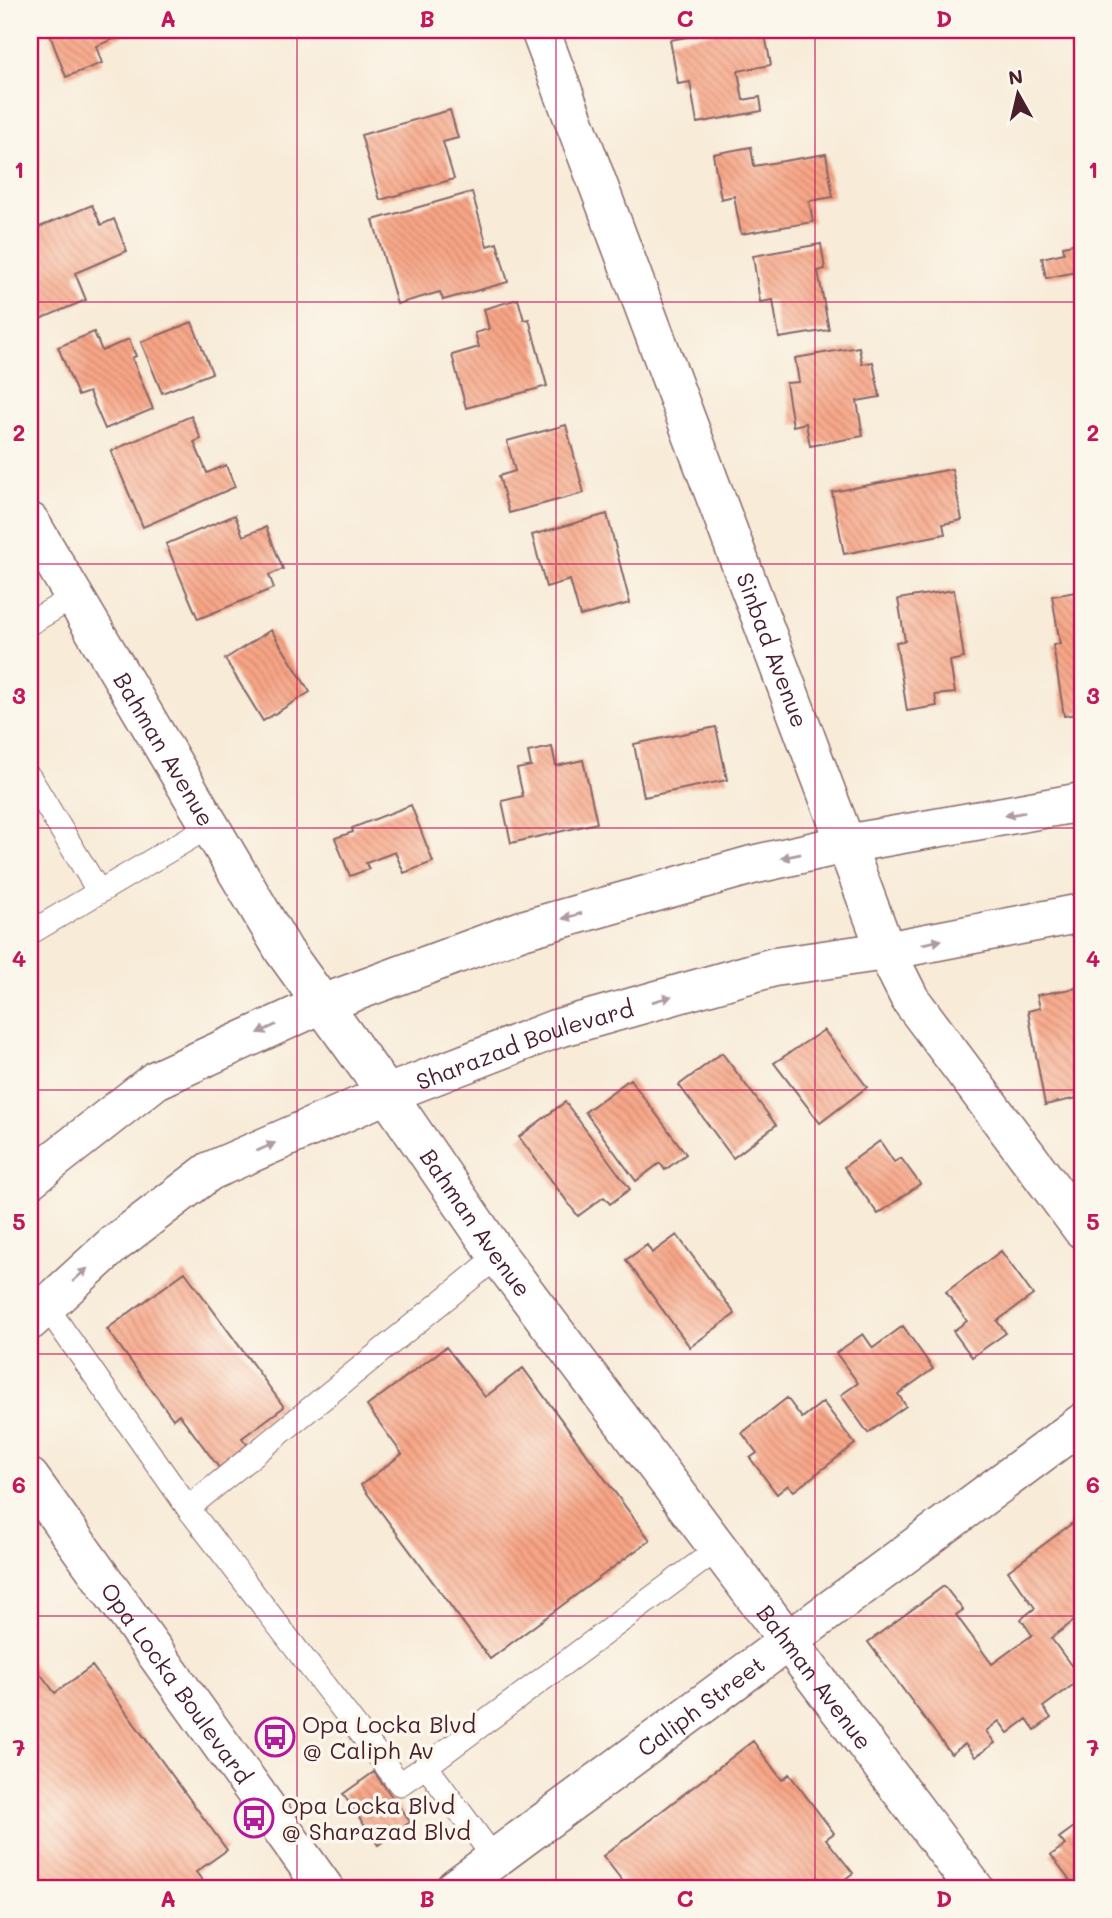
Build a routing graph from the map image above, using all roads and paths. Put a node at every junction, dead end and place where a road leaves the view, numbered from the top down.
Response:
1 (540, 30) edge
2 (30, 522) edge
3 (74, 597) junction
4 (30, 623) edge
5 (30, 778) edge
6 (1082, 802) edge
7 (210, 826) junction
8 (846, 844) junction
9 (99, 892) junction
10 (1082, 914) edge
11 (30, 933) edge
12 (886, 951) junction
13 (322, 1004) junction
14 (387, 1094) junction
15 (30, 1179) edge
16 (1082, 1229) edge
17 (498, 1256) junction
18 (38, 1314) edge
19 (1082, 1423) edge
20 (30, 1478) edge
21 (188, 1508) junction
22 (719, 1548) junction
23 (791, 1642) junction
24 (426, 1766) junction
25 (495, 1859) junction
26 (324, 1888) edge
27 (455, 1888) edge
28 (974, 1888) edge

1 - 8 street, Sinbad Avenue
2 - 3 street, Bahman Avenue
3 - 4 lane
3 - 7 street, Bahman Avenue
5 - 9 lane
6 -> 8 street
7 - 9 lane
7 - 13 street, Bahman Avenue
8 - 12 street, Sinbad Avenue
8 -> 13 street
9 - 11 lane
12 -> 10 street, Sharazad Boulevard
14 -> 12 street, Sharazad Boulevard
12 - 16 street, Sinbad Avenue
13 - 14 street, Bahman Avenue
13 -> 15 street
14 - 17 street, Bahman Avenue
18 -> 14 street, Sharazad Boulevard
17 - 21 lane
17 - 22 street, Bahman Avenue
18 - 21 lane
19 - 23 street, Caliph Street
20 - 26 street, Opa Locka Boulevard
21 - 24 lane
22 - 23 street, Bahman Avenue
22 - 24 lane
23 - 25 street, Caliph Street
23 - 28 street, Bahman Avenue
24 - 25 lane
25 - 27 street, Caliph Street

